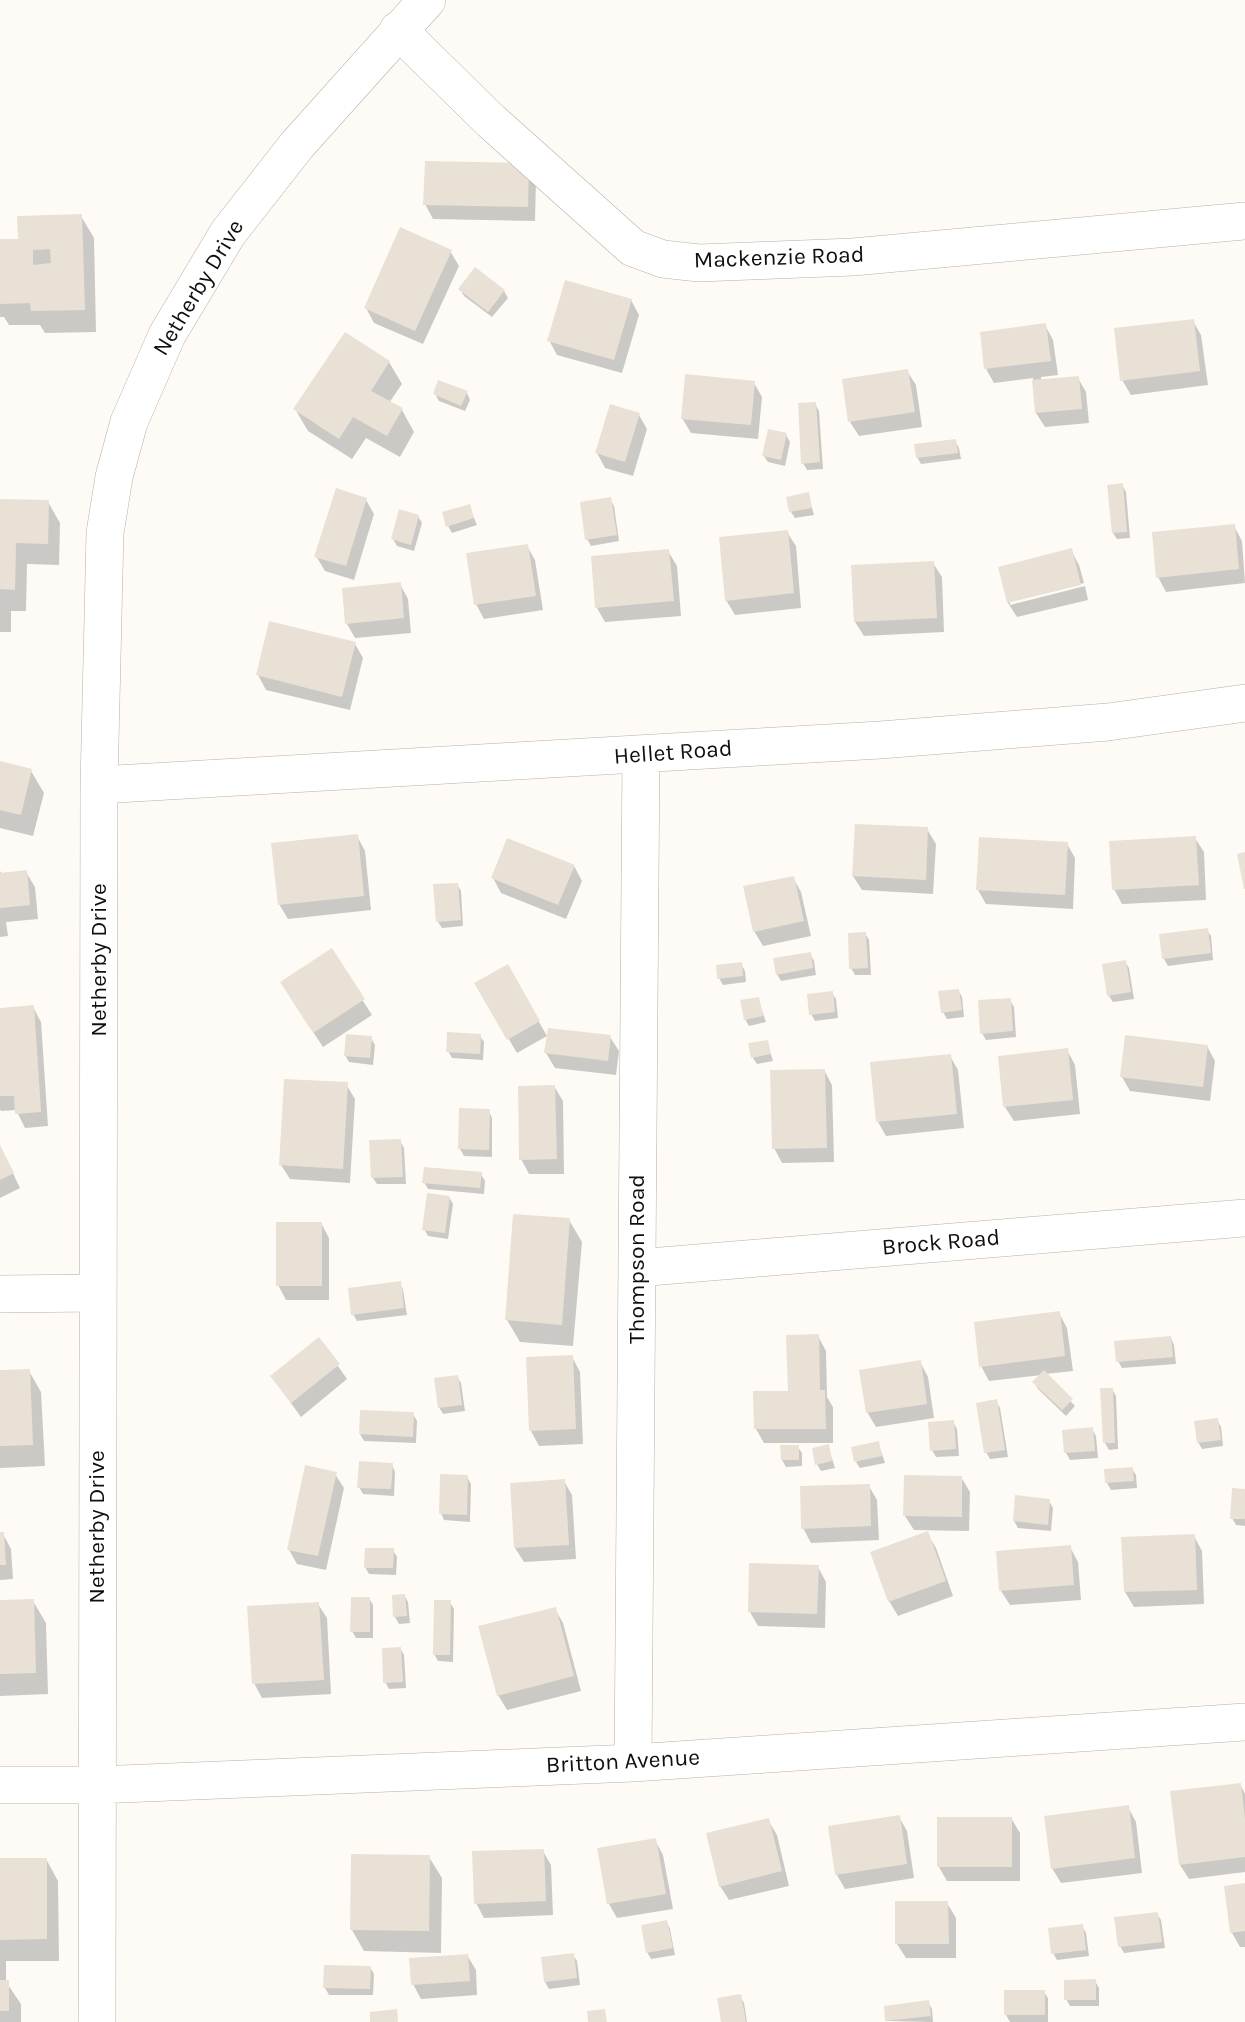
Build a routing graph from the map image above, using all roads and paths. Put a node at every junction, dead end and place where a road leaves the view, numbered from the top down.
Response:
1 (427, 0) edge
2 (398, 30) junction
3 (1245, 221) edge
4 (1245, 704) edge
5 (641, 755) junction
6 (99, 785) junction
7 (1245, 1218) edge
8 (637, 1268) junction
9 (98, 1293) junction
10 (0, 1294) edge
11 (1245, 1722) edge
12 (633, 1763) junction
13 (0, 1785) edge
14 (97, 1785) junction
15 (97, 2022) edge

1 - 2 street, Netherby Drive
2 - 3 street, Mackenzie Road
2 - 6 street, Netherby Drive
4 - 5 street, Hellet Road
5 - 6 street, Hellet Road
5 - 8 street, Thompson Road
6 - 9 street, Netherby Drive
7 - 8 street, Brock Road
8 - 12 street, Thompson Road
9 - 10 street
9 - 14 street, Netherby Drive
11 - 12 street, Britton Avenue
12 - 14 street, Britton Avenue
13 - 14 street, Britton Avenue
14 - 15 street, Netherby Drive

